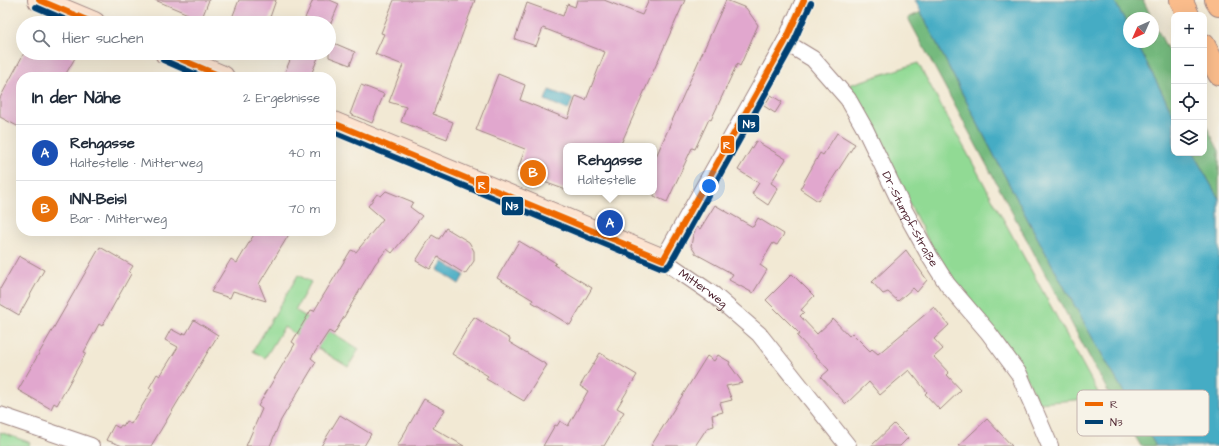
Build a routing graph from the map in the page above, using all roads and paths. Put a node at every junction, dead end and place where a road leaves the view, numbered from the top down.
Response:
1 (39, 0) edge
2 (804, 0) edge
3 (1181, 0) edge
4 (1216, 0) edge
5 (1219, 5) edge
6 (1187, 12) edge
7 (77, 16) edge
8 (784, 42) junction
9 (1206, 48) edge
10 (183, 60) edge
11 (211, 72) edge
12 (1219, 74) edge
13 (336, 124) edge
14 (663, 260) junction
15 (0, 415) edge
16 (92, 446) edge
17 (848, 446) edge
18 (1050, 446) edge

1 - 7 street
2 - 8 street
3 - 6 highway
4 - 5 highway
8 - 14 street
8 - 18 street, Dr.-Stumpf-Straße
9 - 12 highway
10 - 11 street
13 - 14 street, Mitterweg
14 - 17 street, Mitterweg
15 - 16 street

